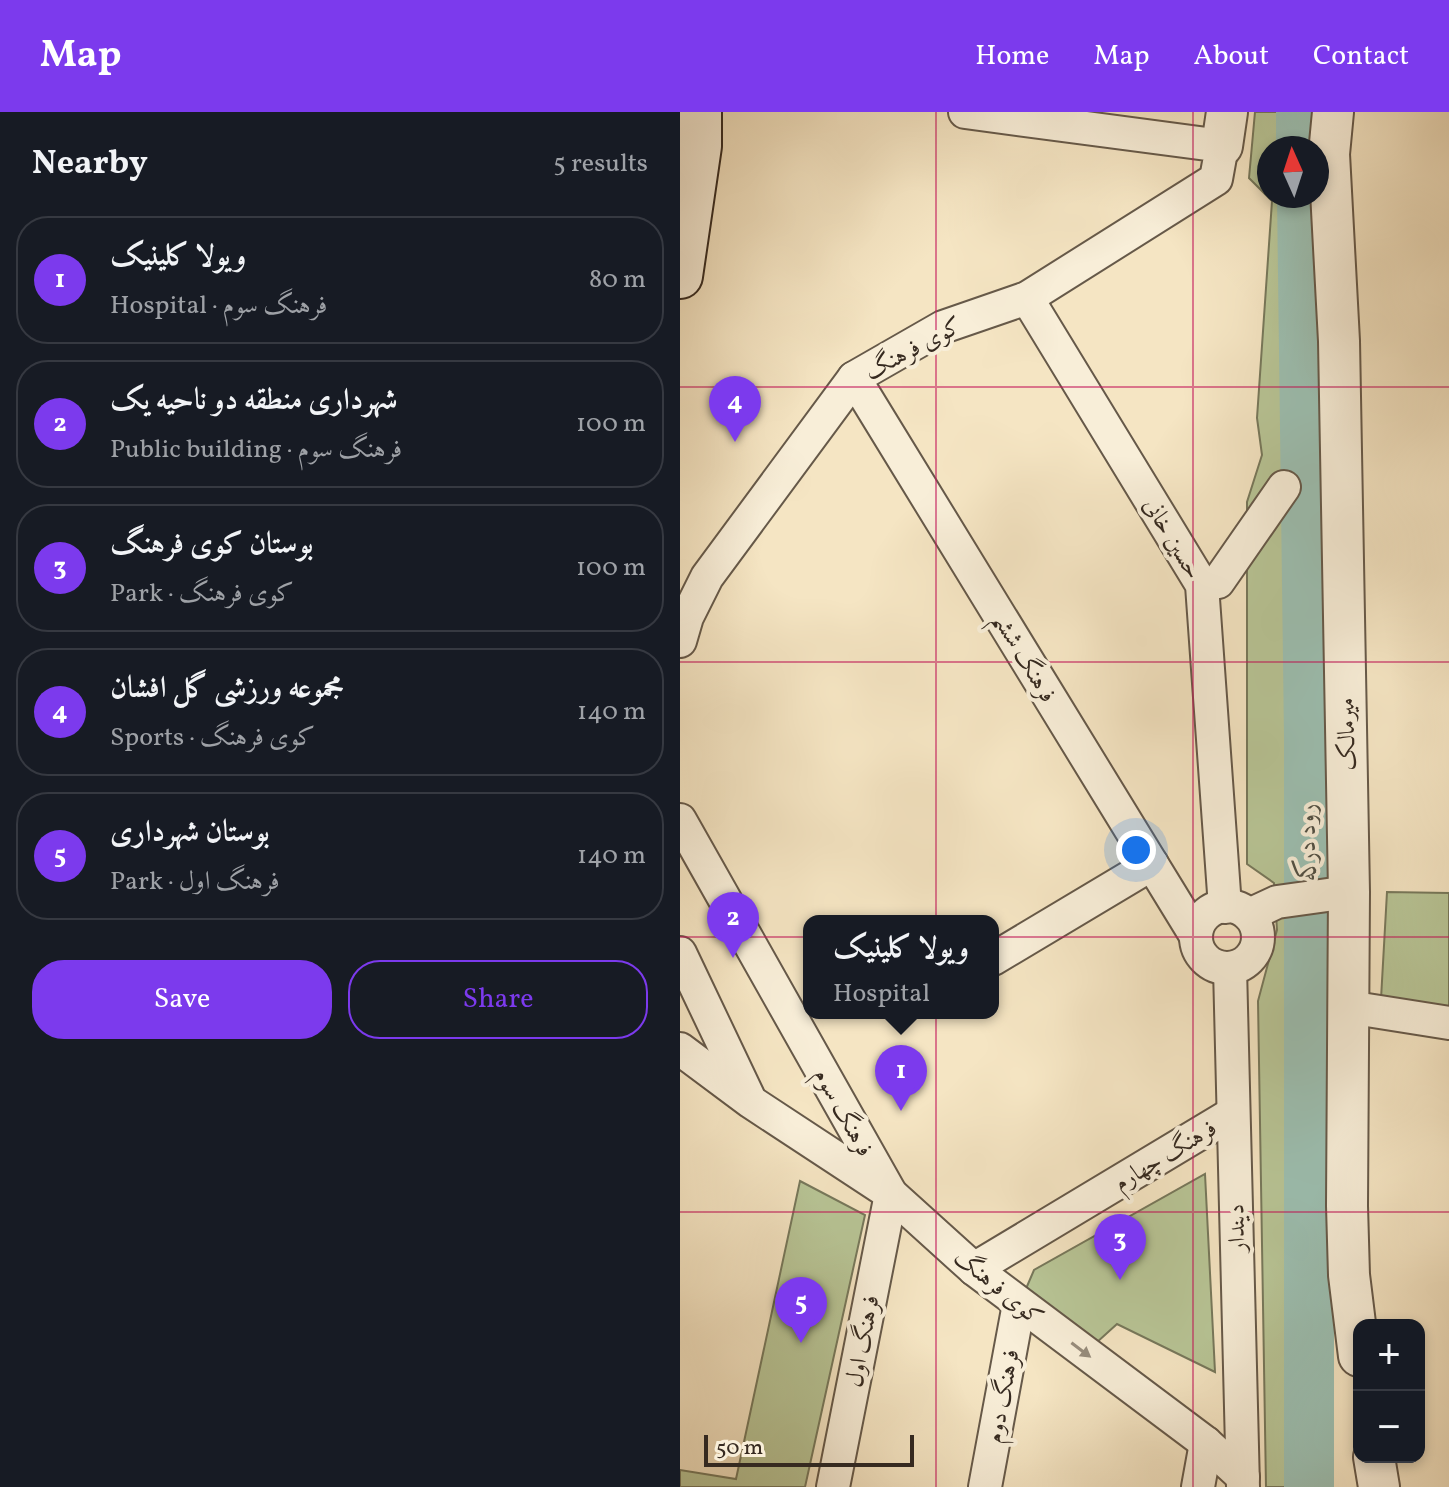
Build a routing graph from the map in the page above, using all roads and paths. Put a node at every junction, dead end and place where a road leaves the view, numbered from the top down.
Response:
1 (699, 112) edge
2 (1333, 112) edge
3 (966, 113) edge
4 (1036, 117) edge
5 (1224, 129) edge
6 (680, 276) edge
7 (1027, 298) junction
8 (854, 378) junction
9 (1284, 487) dead end
10 (1202, 585) junction
11 (680, 641) edge
12 (680, 820) edge
13 (1152, 864) junction
14 (1336, 894) junction
15 (1250, 908) junction
16 (1196, 936) junction
17 (680, 953) edge
18 (999, 955) edge
19 (1230, 968) junction
20 (1348, 1007) junction
21 (1449, 1023) edge
22 (680, 1049) edge
23 (751, 1102) junction
24 (1232, 1114) junction
25 (891, 1194) junction
26 (974, 1269) junction
27 (1019, 1304) junction
28 (1354, 1319) edge
29 (1206, 1443) junction
30 (1375, 1463) edge
31 (1243, 1482) edge
32 (833, 1487) edge
33 (985, 1487) edge
34 (1198, 1487) edge
35 (1379, 1487) edge

1 - 6 main road
2 - 14 street, میرمالک
3 - 4 street
4 - 5 street
5 - 7 street, کوی فرهنگ
7 - 8 street, کوی فرهنگ
7 - 10 street, حسین خانی
8 - 11 street, کوی فرهنگ
8 - 13 street, فرهنگ ششم
9 - 10 street
10 - 15 street, حسین خانی
12 - 25 street, فرهنگ سوم
13 - 16 street, فرهنگ ششم
13 - 18 street
14 - 15 street
14 - 20 street, میرمالک
15 - 16 street
15 - 19 street
16 - 19 street
17 - 23 street
19 - 24 street, دیندار
20 - 21 street
20 - 28 street, میرمالک
22 - 23 street, کوی فرهنگ
23 - 25 street, کوی فرهنگ
24 - 26 street, فرهنگ چهارم
24 - 31 street, دیندار
25 - 26 street, کوی فرهنگ
25 - 32 street, فرهنگ اول
26 - 27 street, کوی فرهنگ
27 -> 29 street, کوی فرهنگ
27 - 33 street, فرهنگ دوم
29 - 31 street, کوی فرهنگ
29 - 34 street
30 - 35 street

